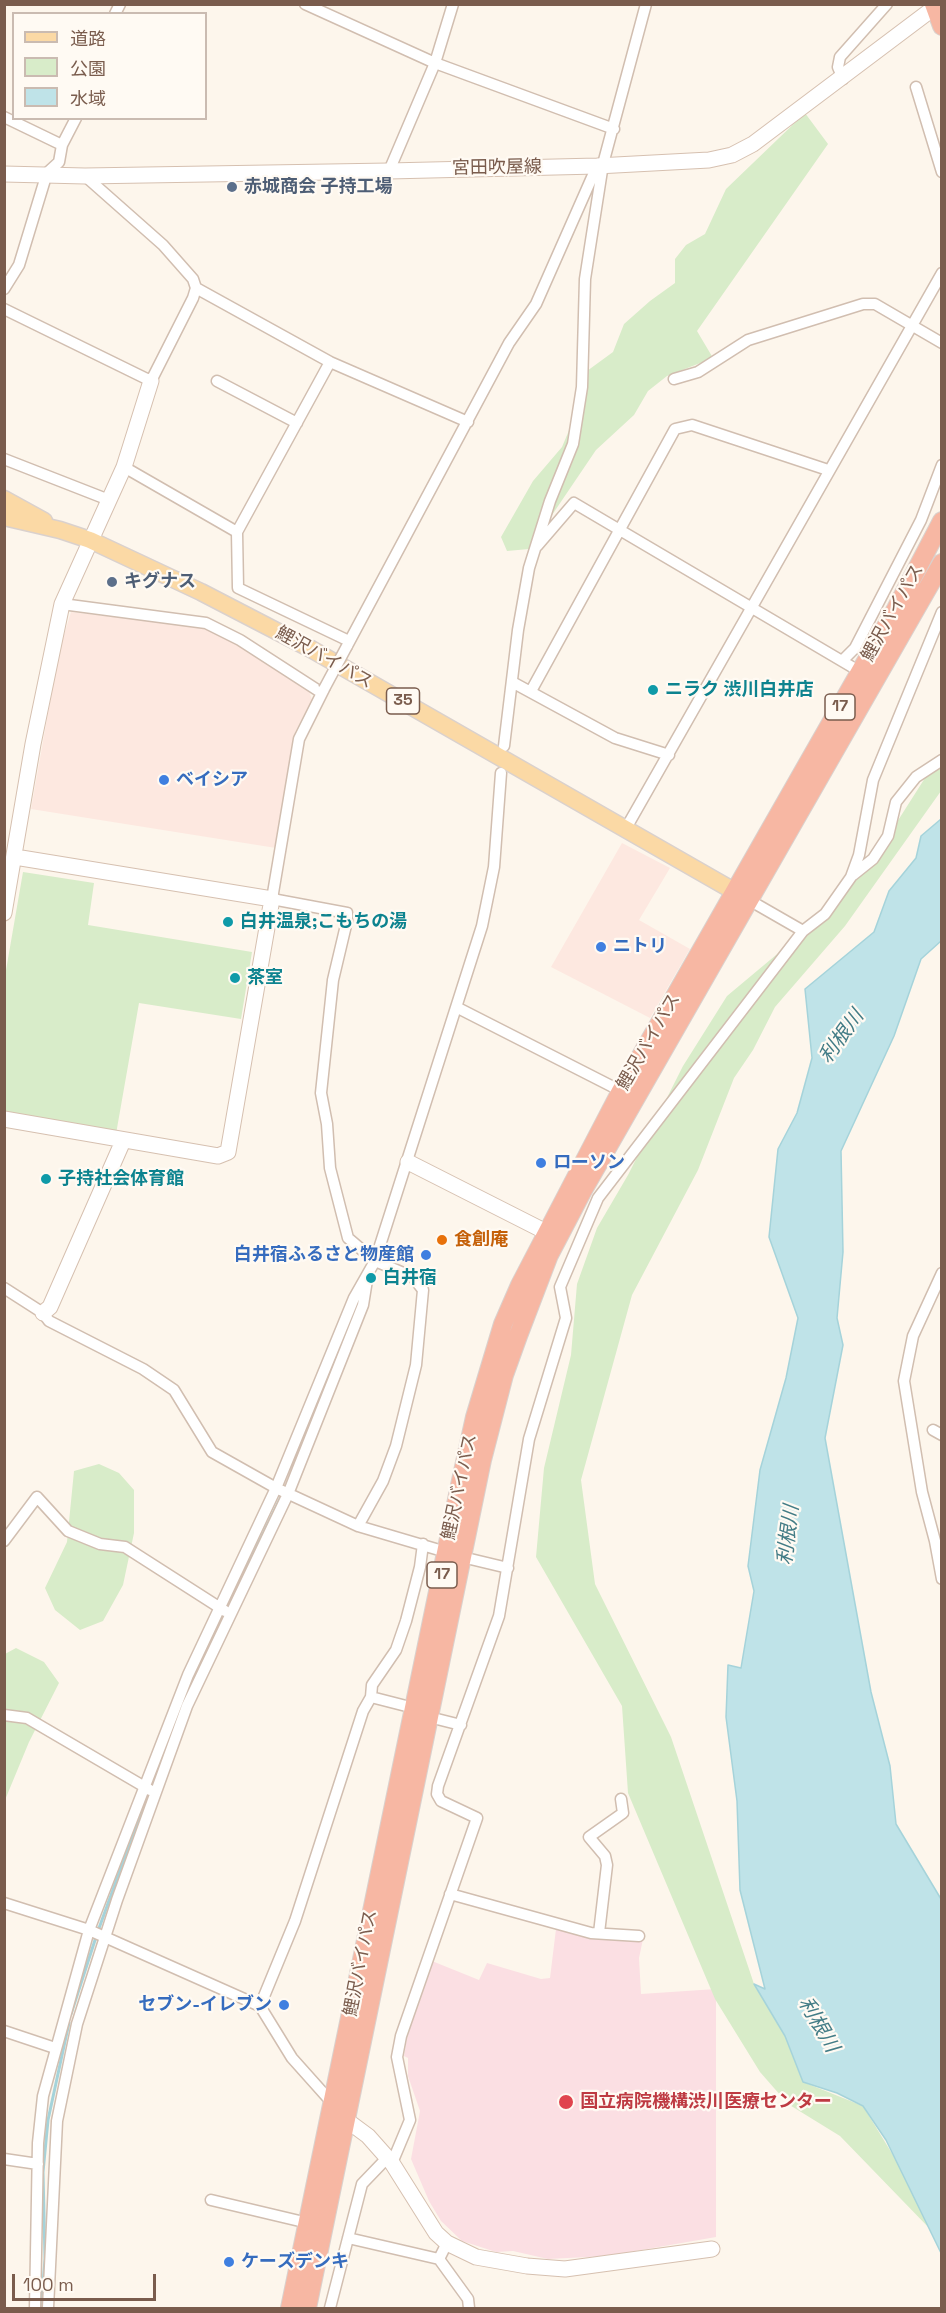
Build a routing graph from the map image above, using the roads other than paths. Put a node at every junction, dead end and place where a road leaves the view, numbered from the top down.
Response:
1 (305, 4) edge
2 (453, 4) edge
3 (646, 4) edge
4 (887, 4) edge
5 (936, 5) edge
6 (942, 26) edge
7 (435, 63) junction
8 (843, 79) junction
9 (916, 87) dead end
10 (4, 117) edge
11 (75, 120) edge
12 (614, 129) junction
13 (937, 139) edge
14 (62, 145) junction
15 (600, 165) junction
16 (389, 171) junction
17 (942, 172) edge
18 (47, 173) junction
19 (4, 174) edge
20 (85, 176) junction
21 (942, 273) edge
22 (195, 288) junction
23 (4, 289) edge
24 (4, 309) edge
25 (912, 324) junction
26 (942, 343) edge
27 (330, 362) junction
28 (674, 379) dead end
29 (151, 381) junction
30 (217, 381) dead end
31 (468, 422) junction
32 (297, 423) junction
33 (4, 459) edge
34 (942, 465) edge
35 (124, 467) junction
36 (828, 470) junction
37 (4, 499) edge
38 (109, 500) junction
39 (4, 517) edge
40 (942, 521) edge
41 (60, 530) junction
42 (618, 531) junction
43 (237, 532) junction
44 (90, 540) junction
45 (534, 550) junction
46 (942, 563) edge
47 (62, 604) junction
48 (750, 609) junction
49 (942, 612) edge
50 (348, 643) junction
51 (842, 661) junction
52 (867, 676) junction
53 (512, 682) junction
54 (323, 691) junction
55 (531, 691) junction
56 (504, 746) dead end
57 (669, 755) junction
58 (942, 760) edge
59 (501, 773) dead end
60 (626, 830) junction
61 (10, 855) edge
62 (851, 877) junction
63 (742, 896) junction
64 (272, 899) junction
65 (4, 913) edge
66 (803, 930) junction
67 (458, 1008) junction
68 (621, 1091) junction
69 (4, 1119) edge
70 (123, 1141) junction
71 (408, 1162) junction
72 (552, 1235) junction
73 (375, 1262) junction
74 (942, 1273) edge
75 (4, 1288) edge
76 (44, 1313) junction
77 (283, 1491) junction
78 (358, 1526) junction
79 (4, 1541) edge
80 (423, 1544) junction
81 (454, 1554) junction
82 (508, 1568) junction
83 (942, 1578) edge
84 (226, 1611) junction
85 (371, 1697) junction
86 (422, 1713) junction
87 (4, 1715) edge
88 (461, 1725) junction
89 (149, 1790) junction
90 (621, 1799) dead end
91 (450, 1894) junction
92 (4, 1903) edge
93 (599, 1933) junction
94 (97, 1934) junction
95 (639, 1936) dead end
96 (260, 2006) junction
97 (4, 2031) edge
98 (55, 2048) junction
99 (333, 2103) junction
100 (345, 2119) junction
101 (4, 2159) edge
102 (390, 2161) junction
103 (38, 2164) junction
104 (211, 2200) dead end
105 (44, 2204) junction
106 (308, 2223) junction
107 (348, 2238) junction
108 (447, 2243) junction
109 (712, 2249) dead end
110 (439, 2259) junction
111 (44, 2265) junction
112 (35, 2308) edge
113 (48, 2308) edge
114 (290, 2308) edge
115 (307, 2308) edge
116 (330, 2308) edge
117 (469, 2308) edge

1 - 7 street
2 - 7 street
3 - 12 street
4 - 8 street
5 - 6 highway
5 - 8 street, 宮田吹屋線
7 - 12 street
7 - 16 street
8 - 15 street, 宮田吹屋線
9 - 13 street
10 - 14 street
11 - 14 street
12 - 15 street
13 - 17 street
14 - 18 street
15 - 16 street, 宮田吹屋線
15 - 31 street
15 - 45 street
16 - 20 street, 宮田吹屋線
18 - 19 street, 宮田吹屋線
18 - 20 street, 宮田吹屋線
18 - 23 street
20 - 22 street
21 - 25 street
22 - 27 street
22 - 29 street
24 - 29 street
25 - 26 street
25 - 28 street
25 - 36 street
27 - 31 street
27 - 32 street
29 - 35 street
30 - 32 street
31 - 50 street
32 - 43 street
33 - 38 street
34 - 51 street
35 - 38 street
35 - 43 street
36 - 42 street
36 - 48 street
37 - 41 main road, 鯉沢バイパス / 35
38 - 44 street
39 - 41 main road, 鯉沢バイパス / 35
40 - 52 highway, 鯉沢バイパス / 17
41 - 44 main road, 鯉沢バイパス / 35
42 - 45 street
42 - 48 street
42 - 55 street
43 - 50 street
44 - 47 street
44 - 60 main road, 鯉沢バイパス / 35
45 - 53 street
46 - 52 highway, 鯉沢バイパス / 17
47 - 54 street
47 - 61 street
48 - 51 street
48 - 57 street
49 - 62 street
50 - 54 street, bridge
51 - 52 street
52 - 63 highway, 鯉沢バイパス / 17
53 - 55 street
53 - 56 street
54 - 64 street
55 - 57 street
57 - 60 street
58 - 62 street
59 - 67 street
60 - 63 main road, 鯉沢バイパス / 35
61 - 64 street
61 - 65 street
62 - 66 street
63 - 66 street
63 - 68 highway, 鯉沢バイパス / 17
63 - 72 highway, 鯉沢バイパス / 17
64 - 70 street
64 - 73 street
66 - 82 street
67 - 68 street
67 - 71 street
68 - 72 highway, 鯉沢バイパス / 17
69 - 70 street
70 - 76 street
71 - 72 street
71 - 73 street
72 - 81 highway, 鯉沢バイパス / 17
73 - 77 street
73 - 78 street
74 - 83 street
75 - 76 street
76 - 77 street
77 - 78 street
77 - 84 street
78 - 80 street
79 - 84 street
80 - 81 street
80 - 85 street
81 - 82 street
81 - 86 highway, 鯉沢バイパス / 17
82 - 88 street
84 - 89 street
85 - 86 street
85 - 96 street
86 - 88 street
86 - 99 highway, 鯉沢バイパス / 17
86 - 100 highway, 鯉沢バイパス / 17
87 - 89 street
88 - 91 street
89 - 94 street
89 - 94 street
90 - 93 street
91 - 93 street
91 - 102 street
92 - 94 street
93 - 95 street
94 - 96 street
94 - 98 street
94 - 105 street
96 - 99 street
97 - 98 street
98 - 103 street
99 - 100 street
99 - 106 highway, 鯉沢バイパス / 17
100 - 102 street
100 - 115 highway, 鯉沢バイパス / 17
101 - 103 street
102 - 107 street
102 - 108 street
103 - 105 street
104 - 106 street
105 - 111 street
106 - 114 highway, 鯉沢バイパス / 17
107 - 110 street
107 - 116 street
108 - 109 street
108 - 110 street
110 - 117 street
111 - 112 street
111 - 113 street

